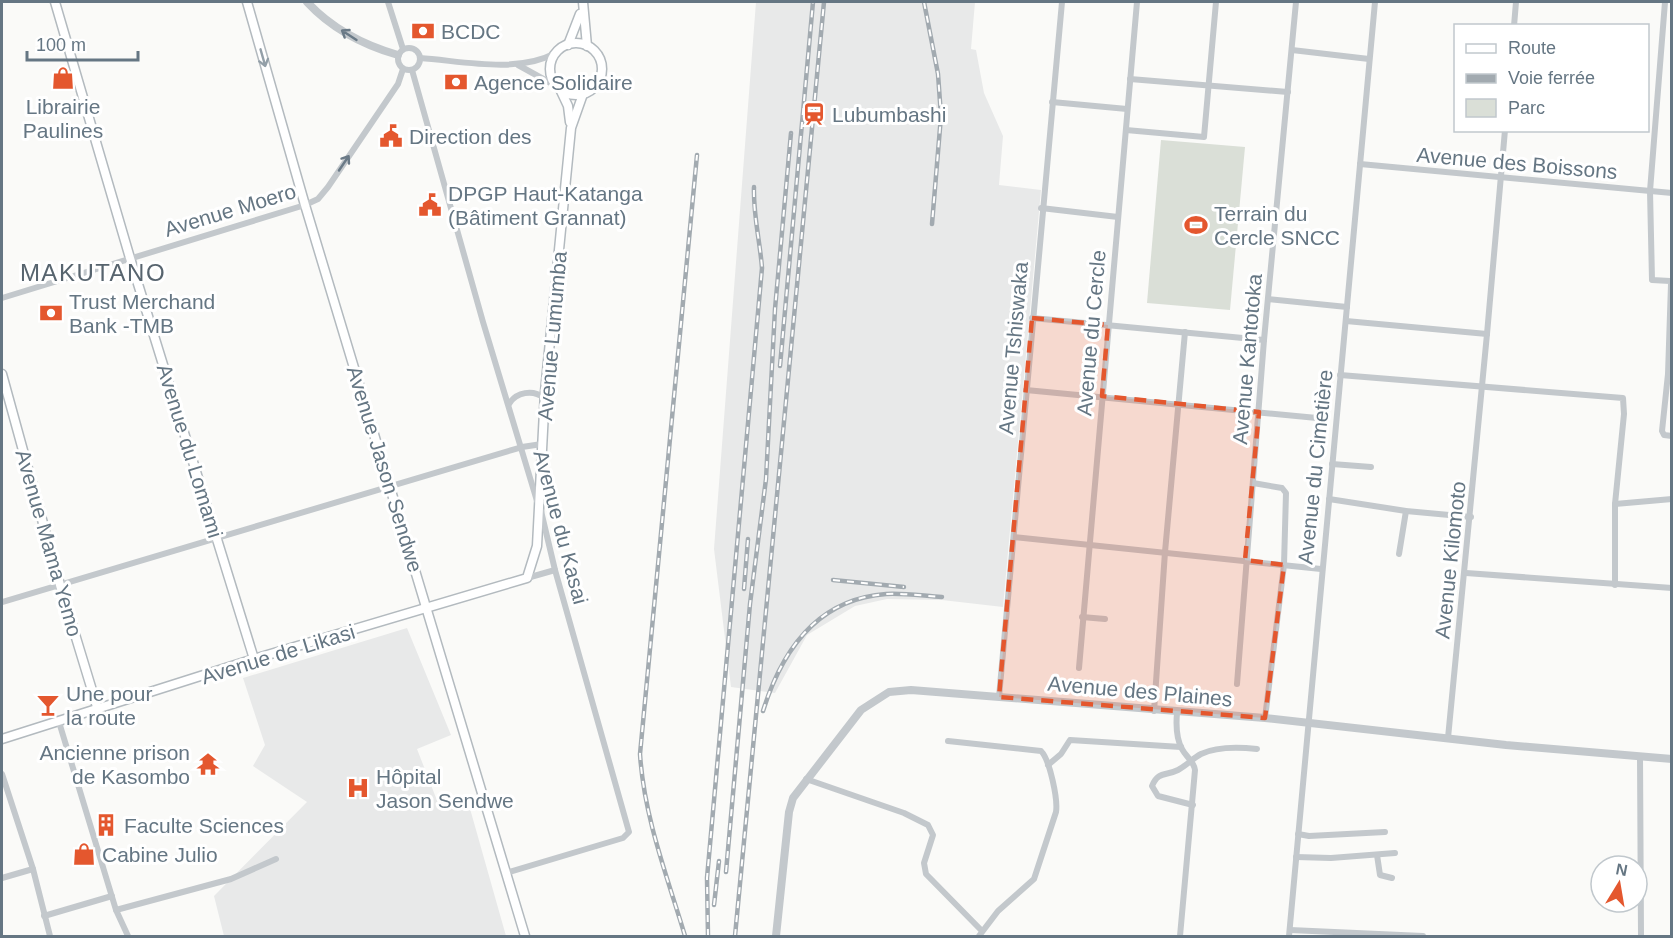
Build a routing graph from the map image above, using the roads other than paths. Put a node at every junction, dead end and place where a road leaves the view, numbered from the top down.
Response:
1 (55, 2) edge
2 (247, 2) edge
3 (307, 2) edge
4 (388, 2) edge
5 (1062, 2) edge
6 (1137, 2) edge
7 (1216, 2) edge
8 (1296, 2) edge
9 (1375, 2) edge
10 (1516, 2) edge
11 (1665, 2) edge
12 (582, 5) edge
13 (1514, 24) edge
14 (568, 45) junction
15 (587, 46) junction
16 (1292, 50) junction
17 (400, 52) junction
18 (556, 53) junction
19 (420, 58) junction
20 (1369, 59) junction
21 (517, 64) junction
22 (403, 69) junction
23 (412, 70) junction
24 (1130, 78) junction
25 (1209, 85) junction
26 (558, 88) junction
27 (1288, 92) junction
28 (583, 94) junction
29 (1052, 102) junction
30 (1127, 109) junction
31 (571, 128) junction
32 (1125, 130) junction
33 (1504, 132) edge
34 (1360, 165) junction
35 (1500, 178) junction
36 (1650, 191) junction
37 (1671, 193) edge
38 (305, 206) junction
39 (1041, 208) junction
40 (1118, 217) junction
41 (130, 258) junction
42 (2, 298) edge
43 (1268, 299) junction
44 (1347, 307) junction
45 (1670, 315) edge
46 (1032, 318) junction
47 (1346, 321) junction
48 (1108, 325) junction
49 (1185, 332) junction
50 (1487, 334) junction
51 (1264, 340) junction
52 (2, 374) edge
53 (1670, 374) edge
54 (1340, 375) junction
55 (1483, 385) junction
56 (1026, 390) junction
57 (1102, 396) junction
58 (544, 398) junction
59 (508, 404) junction
60 (1179, 404) junction
61 (1259, 412) junction
62 (1317, 418) dead end
63 (1671, 436) edge
64 (542, 444) junction
65 (522, 447) junction
66 (1332, 464) junction
67 (1371, 467) dead end
68 (1253, 483) junction
69 (391, 485) junction
70 (1329, 499) junction
71 (1671, 500) edge
72 (1615, 504) junction
73 (540, 507) junction
74 (1406, 511) junction
75 (1470, 517) junction
76 (1014, 537) junction
77 (218, 539) junction
78 (1088, 544) junction
79 (1165, 552) junction
80 (1399, 554) dead end
81 (1245, 560) junction
82 (1284, 564) junction
83 (1321, 569) junction
84 (555, 570) junction
85 (1466, 573) junction
86 (527, 578) junction
87 (60, 585) junction
88 (1615, 585) junction
89 (1671, 588) edge
90 (2, 602) edge
91 (426, 609) junction
92 (1082, 617) junction
93 (1105, 619) dead end
94 (254, 659) junction
95 (1079, 668) dead end
96 (1237, 684) dead end
97 (999, 697) junction
98 (98, 710) junction
99 (1154, 711) junction
100 (1177, 713) junction
101 (1264, 718) junction
102 (59, 722) junction
103 (1308, 723) junction
104 (1448, 738) junction
105 (2, 739) edge
106 (948, 741) dead end
107 (1181, 747) junction
108 (1257, 749) dead end
109 (1640, 756) junction
110 (1671, 759) edge
111 (1191, 760) junction
112 (1048, 765) junction
113 (2, 774) edge
114 (807, 779) junction
115 (1193, 805) junction
116 (1385, 832) dead end
117 (1298, 834) junction
118 (1395, 853) dead end
119 (1377, 855) junction
120 (1296, 857) junction
121 (276, 859) dead end
122 (33, 869) junction
123 (506, 873) junction
124 (2, 878) edge
125 (1392, 879) dead end
126 (112, 896) junction
127 (116, 910) junction
128 (44, 916) junction
129 (1289, 933) edge
130 (980, 934) edge
131 (50, 936) edge
132 (128, 936) edge
133 (525, 936) edge
134 (776, 936) edge
135 (1180, 936) edge
136 (1423, 936) edge
137 (1641, 936) edge

1 - 41 main road, Avenue du Lomami
2 -> 38 main road, Avenue Jason Sendwe
17 -> 3 street
4 - 17 street
5 - 29 street, Avenue Tshiswaka
6 - 24 street, Avenue du Cercle
7 - 25 street
8 - 16 street, Avenue Kantotoka
9 - 20 street, Avenue du Cimetière
10 - 13 street
11 - 36 street
12 - 14 main road
12 - 15 main road
14 - 15 main road
14 - 18 main road
15 - 28 main road
16 - 20 street
16 - 27 street, Avenue Kantotoka
17 - 19 street
17 - 22 street
18 - 21 street
18 - 26 main road
19 - 21 street
19 - 23 street
20 - 34 street, Avenue du Cimetière
21 - 26 street
22 - 23 street
38 -> 22 street, Avenue Moero
23 - 59 street, Avenue du Kasai
24 - 25 street
24 - 30 street, Avenue du Cercle
25 - 27 street
25 - 32 street
26 - 28 main road
26 - 31 main road
27 - 43 street, Avenue Kantotoka
28 - 31 main road
29 - 30 street
29 - 39 street, Avenue Tshiswaka
30 - 32 street, Avenue du Cercle
31 - 58 main road, Avenue Lumumba
32 - 40 street, Avenue du Cercle
33 - 35 street
34 - 35 street, Avenue des Boissons
34 - 44 street, Avenue du Cimetière
35 - 36 street, Avenue des Boissons
35 - 50 street, Avenue Kilomoto
36 - 37 street, Avenue des Boissons
36 - 45 street
38 - 41 street, Avenue Moero
38 - 69 main road, Avenue Jason Sendwe
39 - 40 street
39 - 46 street, Avenue Tshiswaka
40 - 48 street, Avenue du Cercle
41 - 42 street, Avenue Moero
41 - 77 main road, Avenue du Lomami
43 - 44 street
43 - 51 street, Avenue Kantotoka
44 - 47 street, Avenue du Cimetière
45 - 53 street
46 - 48 street
46 - 56 street, Avenue Tshiswaka
47 - 50 street
47 - 54 street, Avenue du Cimetière
48 - 49 street
48 - 57 street, Avenue du Cercle
49 - 51 street
49 - 60 street
50 - 55 street, Avenue Kilomoto
51 - 61 street, Avenue Kantotoka
52 - 87 main road, Avenue Mama Yemo
53 - 63 street
54 - 55 street
54 - 66 street, Avenue du Cimetière
55 - 72 street
55 - 75 street, Avenue Kilomoto
56 - 57 street
56 - 76 street, Avenue Tshiswaka
57 - 60 street
57 - 78 street, Avenue du Cercle
58 - 59 street
58 - 64 main road, Avenue Lumumba
59 - 65 street, Avenue du Kasai
60 - 61 street
60 - 79 street
61 - 62 street
61 - 68 street, Avenue Kantotoka
64 - 65 street
64 - 73 main road, Avenue Lumumba
65 - 69 street
65 - 73 street, Avenue du Kasai
66 - 67 street
66 - 70 street, Avenue du Cimetière
68 - 81 street, Avenue Kantotoka
68 - 82 street
69 - 77 street
69 - 91 main road, Avenue Jason Sendwe
70 - 74 street
70 - 83 street, Avenue du Cimetière
71 - 72 street
72 - 88 street
73 - 84 street, Avenue du Kasai
73 - 86 main road, Avenue Lumumba
74 - 75 street
74 - 80 street
75 - 85 street, Avenue Kilomoto
76 - 78 street
76 - 97 street, Avenue Tshiswaka
77 - 87 street
77 - 94 main road, Avenue du Lomami
78 - 79 street
78 - 92 street, Avenue du Cercle
79 - 81 street
79 - 99 street
81 - 82 street
81 - 96 street, Avenue Kantotoka
82 - 83 street
82 - 101 street
83 - 103 street, Avenue du Cimetière
84 - 86 street, Avenue de Likasi
84 - 123 street, Avenue du Kasai
85 - 88 street
85 - 104 street, Avenue Kilomoto
86 - 91 main road, Avenue de Likasi
87 - 90 street
87 - 98 main road, Avenue Mama Yemo
88 - 89 street
91 - 94 main road, Avenue de Likasi
91 - 123 main road, Avenue Jason Sendwe
92 - 93 street
92 - 95 street, Avenue du Cercle
94 - 98 main road, Avenue de Likasi
97 - 99 street, Avenue des Plaines
97 - 114 street, Avenue des Plaines
98 - 102 main road, Avenue de Likasi
99 - 100 street, Avenue des Plaines
100 - 101 street, Avenue des Plaines
100 - 107 street
101 - 103 street, Avenue des Plaines
102 - 105 main road, Avenue de Likasi
102 - 126 street
103 - 104 street, Avenue des Plaines
103 - 117 street, Avenue du Cimetière
104 - 109 street, Avenue des Plaines
106 - 112 street
107 - 111 street
107 - 112 street
108 - 111 street
109 - 110 street, Avenue des Plaines
109 - 137 street
111 - 115 street
111 - 115 street
112 - 130 street
113 - 122 street
114 - 130 street
114 - 134 street, Avenue des Plaines
115 - 135 street
116 - 117 street
117 - 120 street, Avenue du Cimetière
118 - 119 street
119 - 120 street
119 - 125 street
120 - 129 street, Avenue du Cimetière
121 - 127 street
122 - 124 street
122 - 128 street
123 - 133 main road, Avenue Jason Sendwe
126 - 127 street
126 - 128 street
127 - 132 street
128 - 131 street
129 - 136 street

